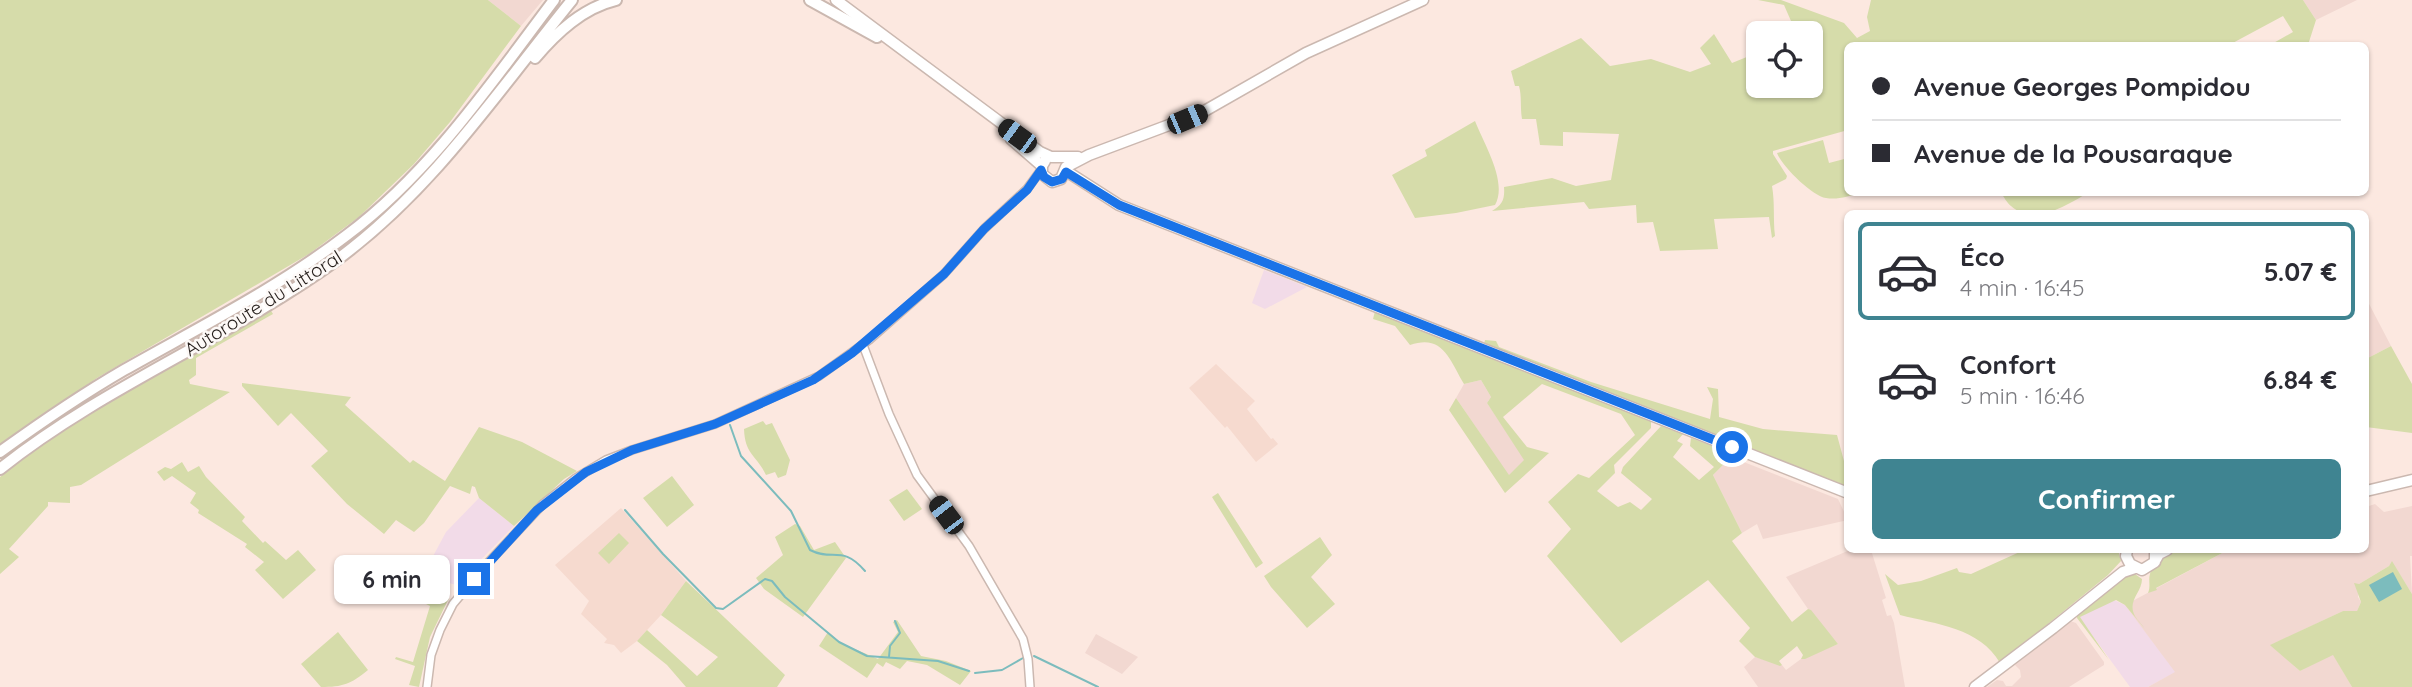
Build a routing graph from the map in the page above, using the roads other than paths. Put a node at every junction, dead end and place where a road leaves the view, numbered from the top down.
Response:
1 (554, 0) edge
2 (572, 0) edge
3 (616, 0) edge
4 (810, 0) edge
5 (828, 0) edge
6 (836, 0) edge
7 (1423, 0) edge
8 (877, 37) junction
9 (455, 149) junction
10 (1089, 155) junction
11 (1054, 158) junction
12 (1041, 168) junction
13 (1064, 173) junction
14 (1048, 181) junction
15 (1027, 190) junction
16 (863, 345) junction
17 (0, 452) edge
18 (0, 469) edge
19 (2412, 480) edge
20 (2369, 490) edge
21 (1844, 492) edge
22 (2155, 553) edge
23 (2161, 553) edge
24 (2128, 556) edge
25 (2155, 562) junction
26 (427, 687) edge
27 (1030, 687) edge
28 (1975, 687) edge

1 - 17 highway, Autoroute du Littoral
2 - 9 highway, Autoroute du Littoral
3 - 9 highway
4 - 8 highway
5 - 8 main road
6 - 11 main road
7 - 10 main road
8 - 12 main road
9 - 18 highway, Autoroute du Littoral
10 - 11 main road
10 - 13 main road
11 - 12 main road
11 - 13 main road
12 - 14 main road
12 - 15 street
13 - 14 main road
13 - 21 main road
14 - 15 street
15 - 16 street
16 - 26 street
16 - 27 street
19 - 20 main road
22 - 25 main road
23 - 25 main road
24 - 25 main road
24 - 28 main road

